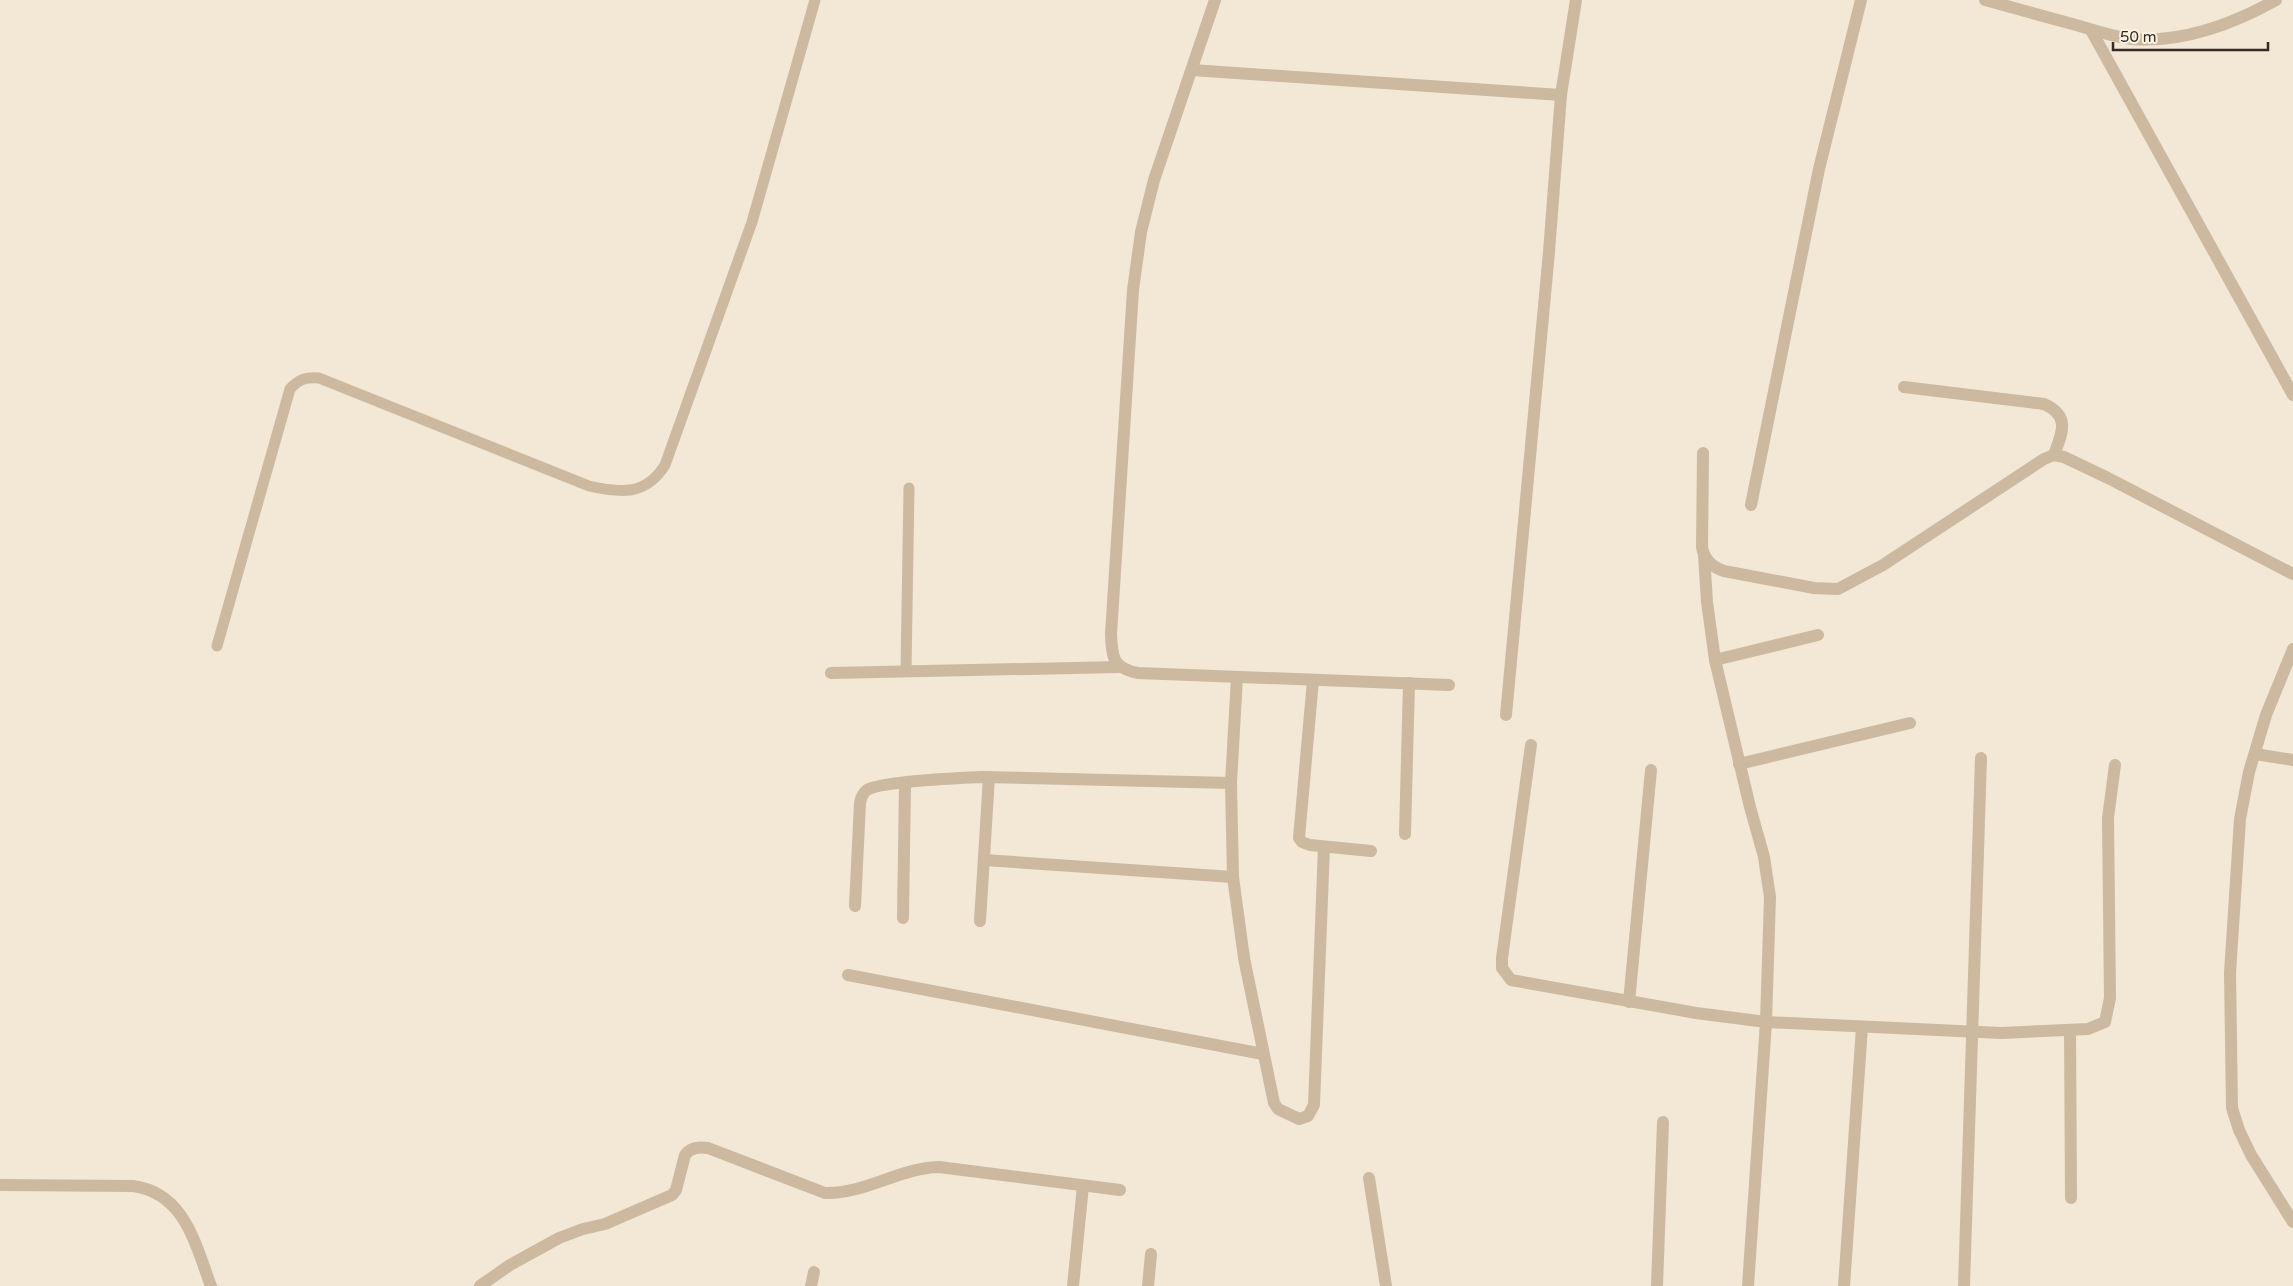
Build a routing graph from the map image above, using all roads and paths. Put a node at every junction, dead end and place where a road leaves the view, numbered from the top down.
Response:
1 (814, 0) edge
2 (1214, 0) edge
3 (1576, 0) edge
4 (1861, 0) edge
5 (1985, 0) edge
6 (2276, 0) edge
7 (2091, 30) junction
8 (1192, 70) junction
9 (1561, 95) junction
10 (1904, 387) dead end
11 (2293, 394) edge
12 (1703, 454) dead end
13 (2054, 456) junction
14 (909, 488) dead end
15 (1751, 505) dead end
16 (1704, 555) junction
17 (2293, 574) edge
18 (1818, 635) dead end
19 (217, 646) dead end
20 (2293, 649) edge
21 (1715, 660) junction
22 (1119, 667) junction
23 (906, 671) junction
24 (831, 673) dead end
25 (1237, 677) junction
26 (1313, 680) junction
27 (1409, 683) junction
28 (1449, 685) dead end
29 (1506, 715) dead end
30 (1910, 724) dead end
31 (1531, 745) dead end
32 (2254, 754) junction
33 (1981, 758) dead end
34 (2293, 760) edge
35 (1739, 764) junction
36 (2115, 765) dead end
37 (1651, 770) dead end
38 (990, 777) junction
39 (905, 783) junction
40 (1231, 784) junction
41 (1405, 834) dead end
42 (1324, 847) junction
43 (1371, 851) dead end
44 (984, 860) junction
45 (1233, 877) junction
46 (855, 906) dead end
47 (903, 918) dead end
48 (980, 921) dead end
49 (848, 975) dead end
50 (1630, 1002) junction
51 (1766, 1022) junction
52 (1862, 1027) junction
53 (2070, 1030) junction
54 (1971, 1032) junction
55 (1263, 1054) junction
56 (1663, 1122) dead end
57 (1369, 1178) dead end
58 (0, 1185) edge
59 (1083, 1186) junction
60 (1120, 1190) dead end
61 (2071, 1198) dead end
62 (2293, 1222) edge
63 (1151, 1254) dead end
64 (814, 1272) dead end
65 (211, 1286) edge
66 (480, 1286) edge
67 (811, 1286) edge
68 (1073, 1286) edge
69 (1148, 1286) edge
70 (1386, 1286) edge
71 (1657, 1286) edge
72 (1748, 1286) edge
73 (1844, 1286) edge
74 (1964, 1286) edge

1 - 19 lane
2 - 8 street
3 - 9 street
4 - 15 street
5 - 7 street
6 - 7 street
7 - 11 street
8 - 9 street
8 - 22 street
9 - 29 street
10 - 13 street
12 - 16 street
13 - 16 street
13 - 17 street
14 - 23 lane
16 - 21 street
18 - 21 street
20 - 32 street
21 - 35 street
22 - 23 street
22 - 25 street
23 - 24 street
25 - 26 street
25 - 40 street
26 - 27 street
26 - 42 street
27 - 28 street
27 - 41 street
30 - 35 street
31 - 50 street
32 - 34 street
32 - 62 street
33 - 54 street
35 - 51 street
36 - 53 street
37 - 50 street
38 - 39 street
38 - 40 street
38 - 44 street
39 - 46 street
39 - 47 street
40 - 45 street
42 - 43 street
42 - 55 street
44 - 45 street
44 - 48 street
45 - 55 street
49 - 55 street
50 - 51 street
51 - 52 street
51 - 72 street
52 - 54 street
52 - 73 street
53 - 54 street
53 - 61 street
54 - 74 street
56 - 71 street
57 - 70 street
58 - 65 street
59 - 60 street
59 - 66 street
59 - 68 street
63 - 69 street
64 - 67 street

